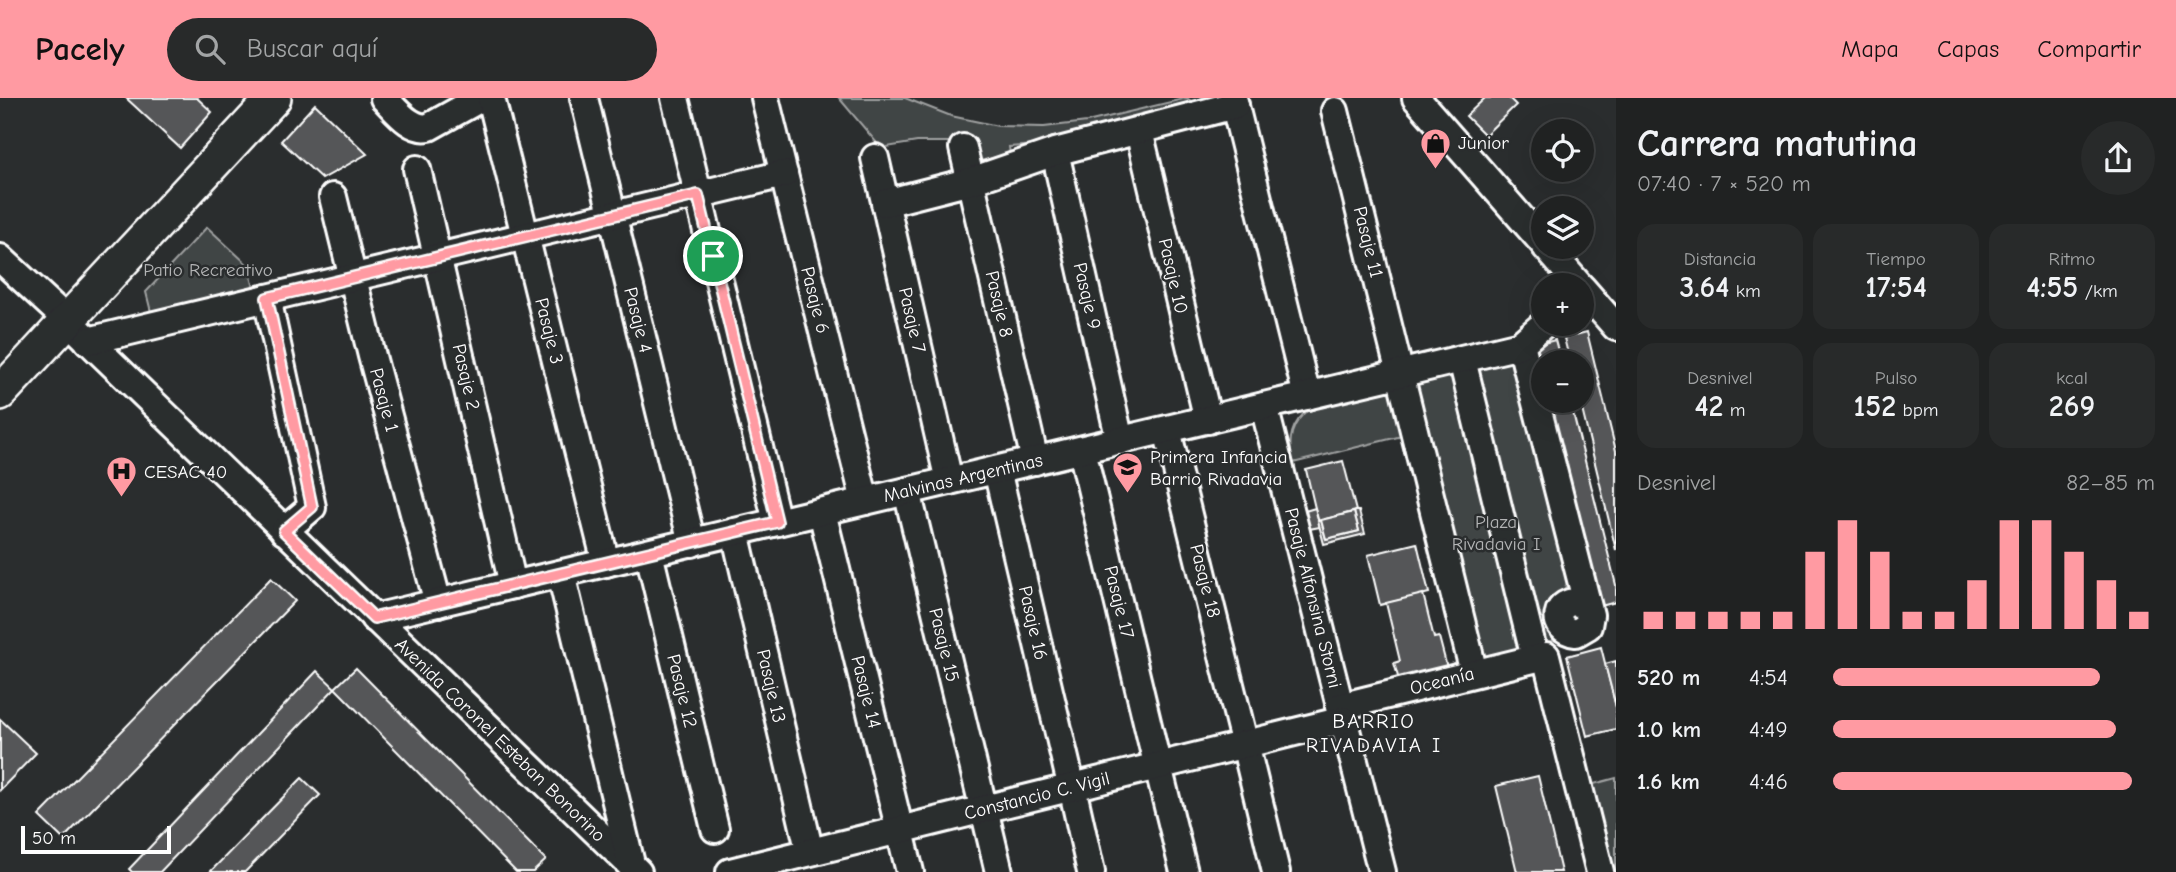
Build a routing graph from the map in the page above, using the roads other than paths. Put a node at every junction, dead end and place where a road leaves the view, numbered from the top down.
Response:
1 (274, 98) edge
2 (384, 98) edge
3 (481, 98) edge
4 (491, 98) edge
5 (584, 98) edge
6 (675, 98) edge
7 (765, 98) edge
8 (1416, 98) edge
9 (1234, 102) edge
10 (1335, 111) dead end
11 (1139, 131) junction
12 (963, 148) dead end
13 (1055, 152) junction
14 (875, 158) dead end
15 (417, 169) dead end
16 (784, 174) junction
17 (971, 181) junction
18 (698, 195) junction
19 (333, 197) dead end
20 (885, 203) junction
21 (613, 215) junction
22 (1531, 229) edge
23 (525, 236) junction
24 (438, 257) junction
25 (0, 258) edge
26 (1557, 259) edge
27 (1568, 273) edge
28 (353, 277) junction
29 (267, 298) junction
30 (1594, 305) edge
31 (1614, 330) edge
32 (78, 331) junction
33 (1531, 335) edge
34 (1521, 344) junction
35 (1465, 372) dead end
36 (1400, 374) junction
37 (0, 393) edge
38 (1307, 396) junction
39 (1264, 406) junction
40 (1208, 420) junction
41 (1167, 429) junction
42 (1119, 441) junction
43 (1082, 450) junction
44 (1035, 461) junction
45 (997, 470) junction
46 (949, 481) junction
47 (907, 491) junction
48 (865, 502) junction
49 (822, 512) junction
50 (777, 522) junction
51 (284, 531) junction
52 (735, 532) junction
53 (692, 543) junction
54 (649, 553) junction
55 (606, 563) junction
56 (561, 574) junction
57 (513, 585) junction
58 (438, 603) junction
59 (1577, 607) dead end
60 (374, 618) junction
61 (1540, 657) junction
62 (1474, 673) junction
63 (1341, 714) junction
64 (1243, 739) junction
65 (1157, 760) junction
66 (1070, 781) junction
67 (983, 803) junction
68 (715, 828) dead end
69 (900, 830) junction
70 (811, 855) edge
71 (633, 870) edge
72 (730, 872) edge
73 (910, 872) edge
74 (999, 872) edge
75 (1091, 872) edge
76 (1184, 872) edge
77 (1276, 872) edge
78 (1382, 872) edge
79 (1600, 872) edge

1 - 32 main road
2 - 3 street
4 - 23 street, Pasaje 3
5 - 21 street, Pasaje 4
6 - 18 street
7 - 16 street, Pasaje 6
8 - 22 street
9 - 11 street
9 - 38 street
10 - 36 street, Pasaje 11
11 - 13 street
11 - 40 street, Pasaje 10
12 - 17 street, Pasaje 8
13 - 17 street
13 - 42 street, Pasaje 9
14 - 20 street, Pasaje 7
15 - 24 street, Pasaje 2
16 - 18 street
16 - 48 street, Pasaje 6
17 - 20 street
17 - 44 street, Pasaje 8
18 - 21 street
18 - 50 street
19 - 28 street, Pasaje 1
20 - 46 street, Pasaje 7
21 - 23 street
21 - 53 street, Pasaje 4
23 - 24 street
23 - 55 street, Pasaje 3
24 - 28 street
24 - 57 street, Pasaje 2
25 - 32 street, Avenida Coronel Esteban Bonorino
26 - 27 street
28 - 29 street
28 - 58 street, Pasaje 1
29 - 32 street
29 - 51 street
30 - 31 street
32 - 37 main road
32 - 51 street, Avenida Coronel Esteban Bonorino
33 - 34 street, Malvinas Argentinas
34 - 36 street, Malvinas Argentinas
34 - 59 street
35 - 61 street
36 - 38 street, Malvinas Argentinas
36 - 62 street, Pasaje 11
38 - 39 street, Malvinas Argentinas
39 - 40 street, Malvinas Argentinas
39 - 63 street, Pasaje Alfonsina Storni
40 - 41 street, Malvinas Argentinas
41 - 42 street, Malvinas Argentinas
41 - 64 street, Pasaje 18
42 - 43 street, Malvinas Argentinas
43 - 44 street, Malvinas Argentinas
43 - 65 street, Pasaje 17
44 - 45 street, Malvinas Argentinas
45 - 46 street, Malvinas Argentinas
45 - 66 street, Pasaje 16
46 - 47 street, Malvinas Argentinas
47 - 48 street, Malvinas Argentinas
47 - 67 street, Pasaje 15
48 - 49 street, Malvinas Argentinas
49 - 50 street, Malvinas Argentinas
49 - 69 street, Pasaje 14
50 - 52 street, Malvinas Argentinas
51 - 60 street, Avenida Coronel Esteban Bonorino
52 - 53 street, Malvinas Argentinas
52 - 70 street, Pasaje 13
53 - 54 street, Malvinas Argentinas
54 - 55 street, Malvinas Argentinas
54 - 68 street, Pasaje 12
55 - 56 street, Malvinas Argentinas
56 - 57 street, Malvinas Argentinas
56 - 71 street
57 - 58 street, Malvinas Argentinas
58 - 60 street, Malvinas Argentinas
60 - 71 street, Avenida Coronel Esteban Bonorino
61 - 62 street, Oceanía
61 - 79 street
62 - 63 street, Oceanía
63 - 64 street, Constancio C. Vigil
63 - 78 street, Pasaje Alfonsina Storni
64 - 65 street, Constancio C. Vigil
64 - 77 street, Pasaje 18
65 - 66 street, Constancio C. Vigil
65 - 76 street, Pasaje 17
66 - 67 street, Constancio C. Vigil
66 - 75 street, Pasaje 16
67 - 69 street, Constancio C. Vigil
67 - 74 street, Pasaje 15
69 - 70 street, Constancio C. Vigil
69 - 73 street, Pasaje 14
70 - 72 street, Constancio C. Vigil

